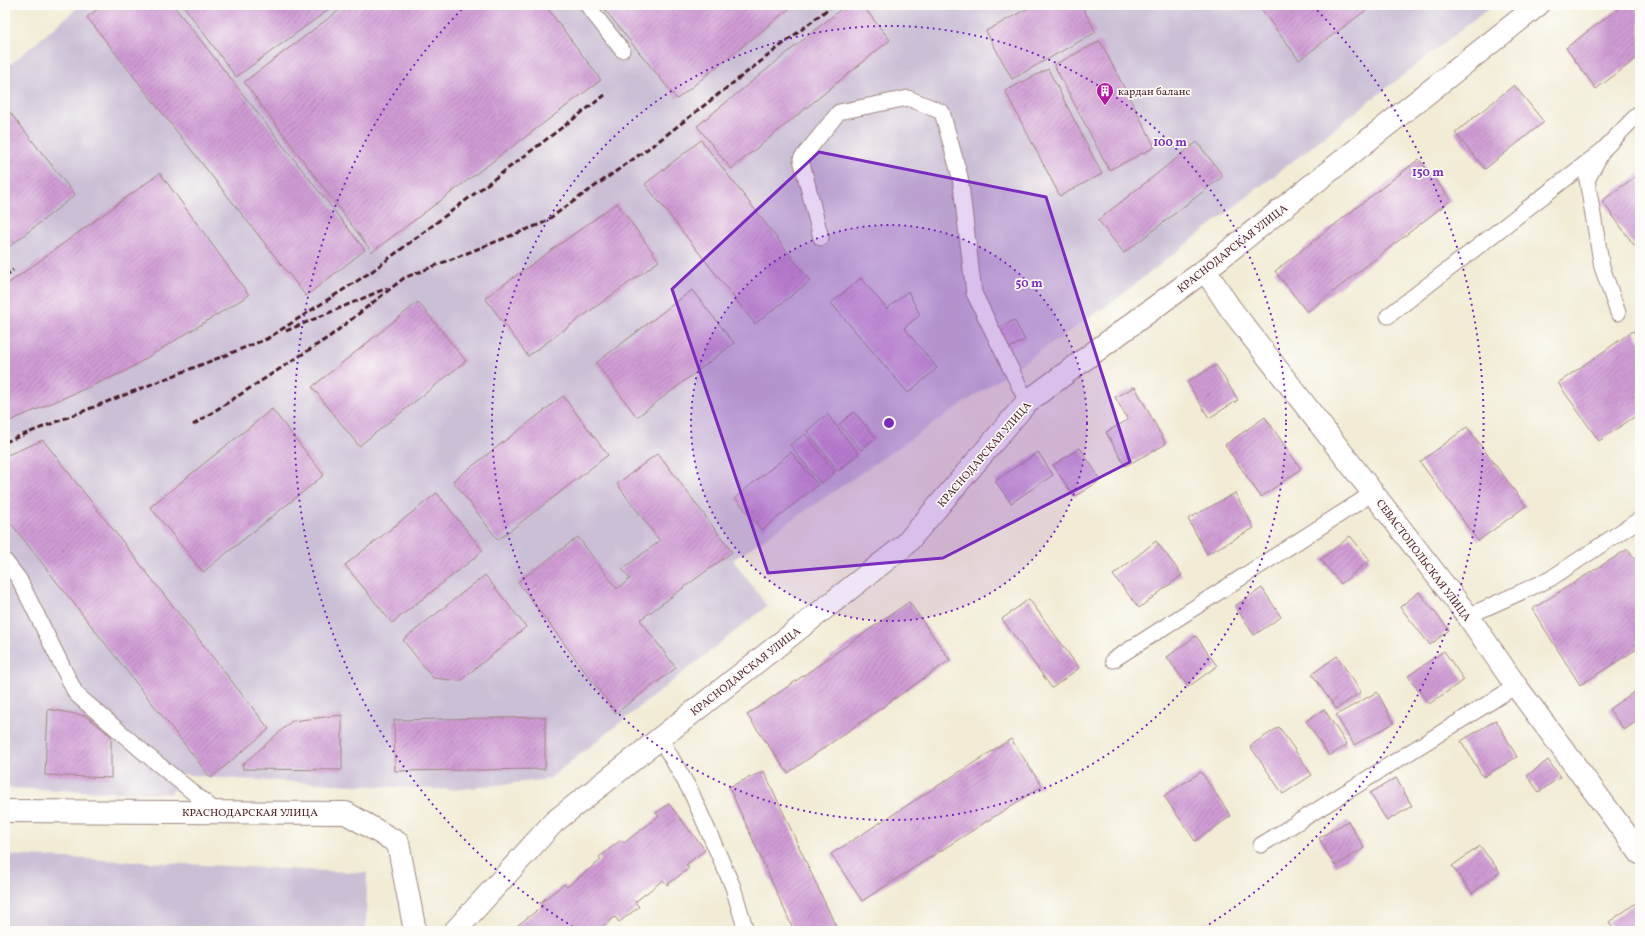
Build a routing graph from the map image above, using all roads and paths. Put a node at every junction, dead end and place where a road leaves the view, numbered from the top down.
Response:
1 (587, 5) edge
2 (1538, 5) edge
3 (622, 50) dead end
4 (1640, 112) edge
5 (1603, 150) junction
6 (821, 238) dead end
7 (1205, 270) junction
8 (1618, 313) dead end
9 (1388, 316) dead end
10 (1027, 402) junction
11 (1373, 494) junction
12 (1640, 519) edge
13 (5, 561) edge
14 (1468, 616) junction
15 (1112, 660) dead end
16 (1516, 686) junction
17 (660, 738) junction
18 (5, 811) edge
19 (217, 812) junction
20 (1261, 845) dead end
21 (1640, 853) edge
22 (415, 931) edge
23 (455, 931) edge
24 (746, 931) edge

1 - 3 lane
2 - 7 street, КРАСНОДАРСКАЯ УЛИЦА
4 - 5 lane
5 - 8 lane
5 - 9 lane
6 - 10 lane
7 - 10 street, КРАСНОДАРСКАЯ УЛИЦА
7 - 11 street, СЕВАСТОПОЛЬСКАЯ УЛИЦА
10 - 17 street, КРАСНОДАРСКАЯ УЛИЦА
11 - 14 street, СЕВАСТОПОЛЬСКАЯ УЛИЦА
11 - 15 lane
12 - 14 lane
13 - 19 lane
14 - 16 street, СЕВАСТОПОЛЬСКАЯ УЛИЦА
16 - 20 lane
16 - 21 street, СЕВАСТОПОЛЬСКАЯ УЛИЦА
17 - 23 street, КРАСНОДАРСКАЯ УЛИЦА
17 - 24 lane
18 - 19 street, КРАСНОДАРСКАЯ УЛИЦА
19 - 22 street, КРАСНОДАРСКАЯ УЛИЦА

